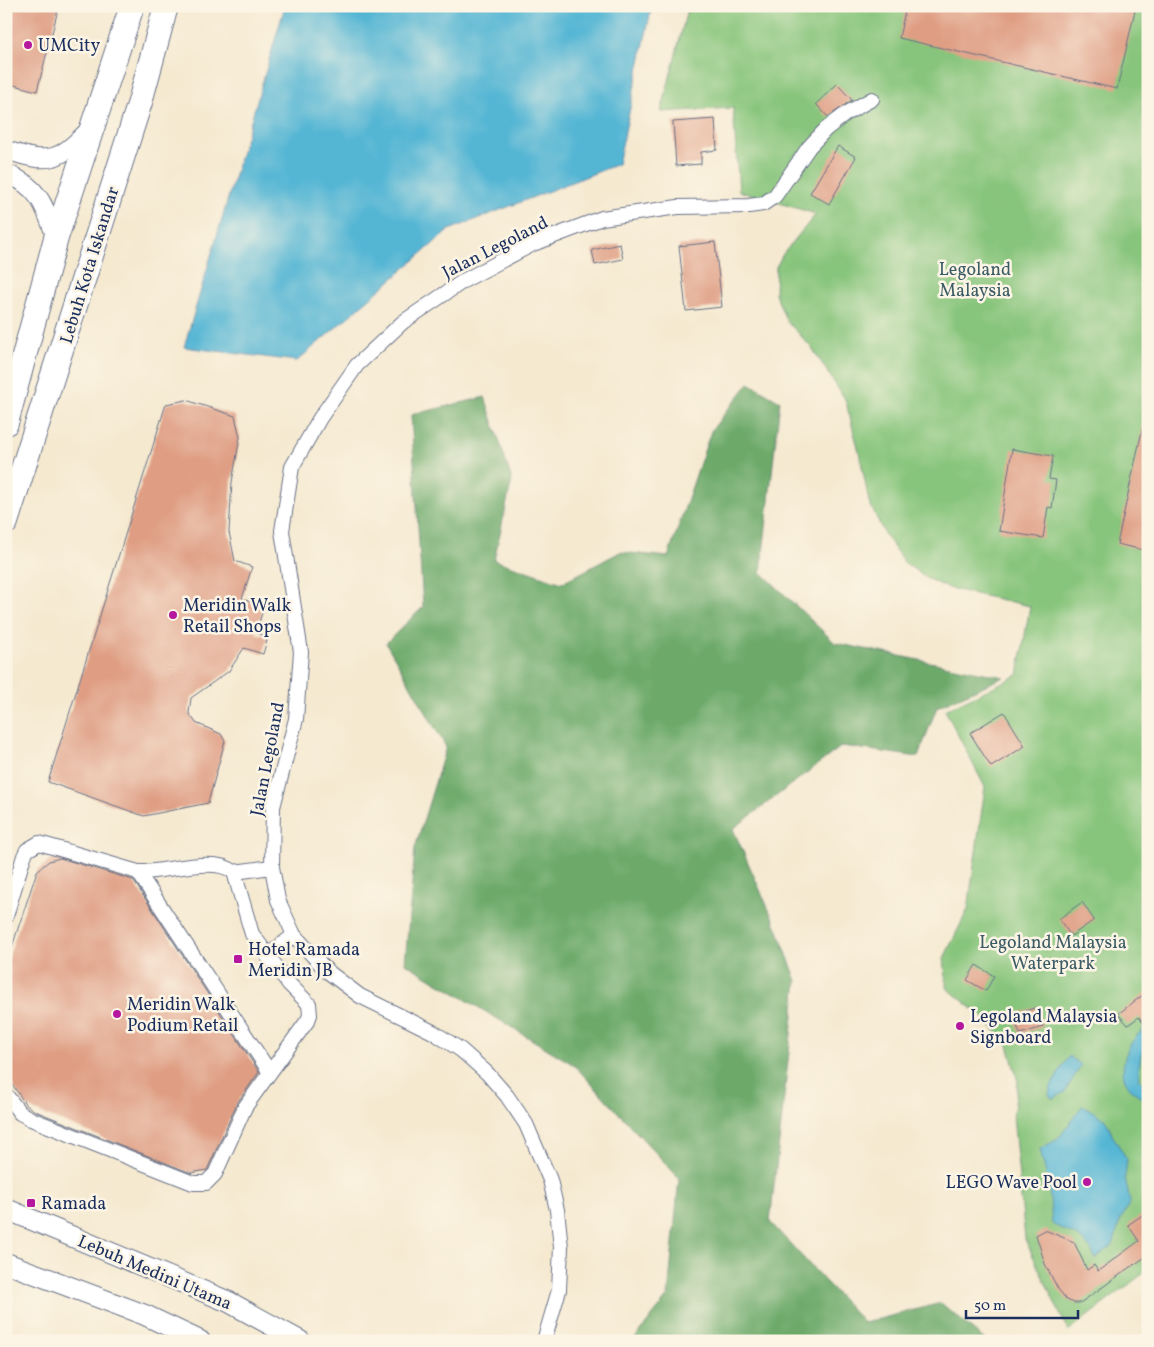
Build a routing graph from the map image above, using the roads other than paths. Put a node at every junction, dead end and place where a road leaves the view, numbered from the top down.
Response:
1 (132, 6) edge
2 (166, 6) edge
3 (872, 99) dead end
4 (94, 125) junction
5 (6, 150) edge
6 (6, 173) edge
7 (56, 238) junction
8 (6, 423) edge
9 (6, 522) edge
10 (272, 867) junction
11 (138, 872) junction
12 (234, 872) junction
13 (6, 916) edge
14 (294, 936) junction
15 (267, 956) junction
16 (269, 1071) junction
17 (6, 1096) edge
18 (6, 1209) edge
19 (6, 1263) edge
20 (200, 1341) edge
21 (300, 1341) edge
22 (544, 1341) edge

1 - 4 highway, Lebuh Kota Iskandar
2 - 9 highway, Lebuh Kota Iskandar
3 - 10 street, Jalan Legoland
4 - 5 street
4 - 7 highway, Lebuh Kota Iskandar
6 - 7 street
7 - 8 highway, Lebuh Kota Iskandar
10 - 12 street
10 - 14 street, Jalan Legoland
11 - 12 street
11 - 13 street
11 - 16 street
12 - 15 street
14 - 15 street
14 - 22 street, Jalan Legoland
15 - 16 street
16 - 17 street
18 - 21 main road, Lebuh Medini Utama
19 - 20 main road

